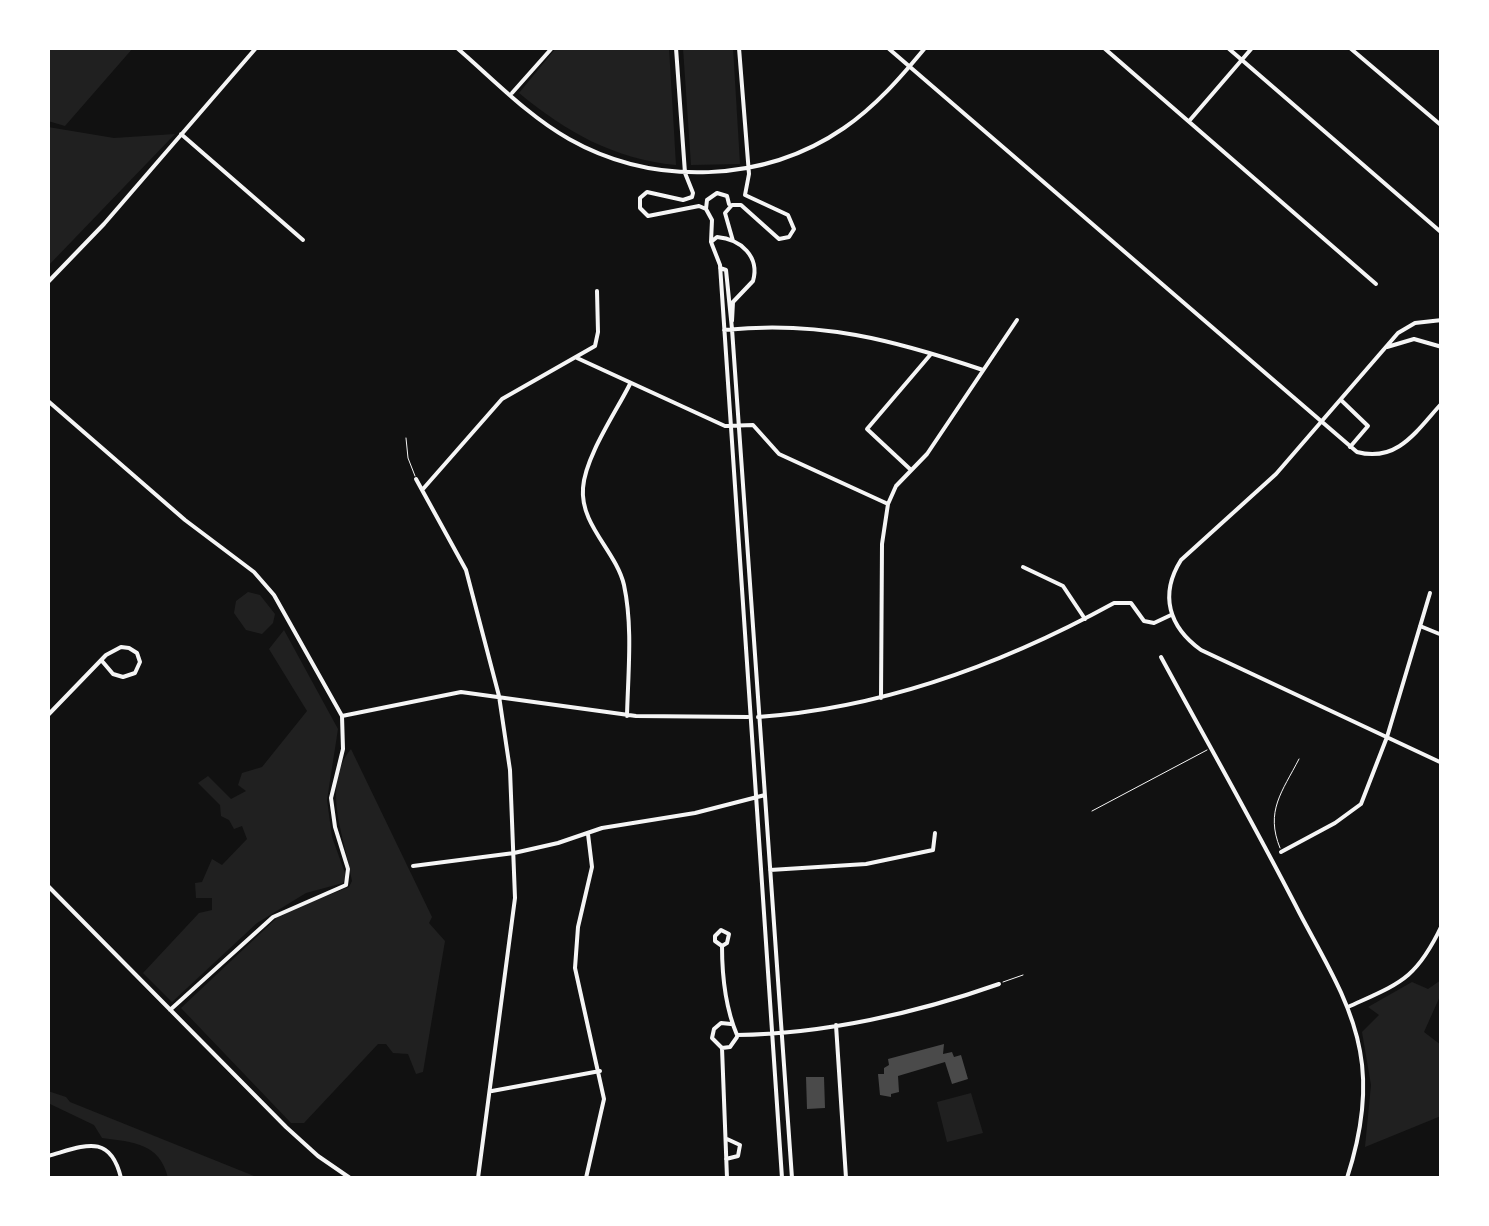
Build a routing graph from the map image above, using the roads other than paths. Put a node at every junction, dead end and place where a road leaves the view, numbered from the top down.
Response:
1 (256, 48) edge
2 (458, 48) edge
3 (552, 48) edge
4 (676, 48) edge
5 (739, 48) edge
6 (888, 48) edge
7 (925, 48) edge
8 (1104, 48) edge
9 (1228, 48) edge
10 (1252, 48) edge
11 (1350, 48) edge
12 (1242, 60) junction
13 (910, 66) junction
14 (511, 95) junction
15 (1189, 121) junction
16 (1442, 126) edge
17 (180, 134) junction
18 (748, 168) junction
19 (685, 173) junction
20 (728, 207) junction
21 (706, 209) junction
22 (1442, 233) edge
23 (303, 240) dead end
24 (733, 241) junction
25 (711, 242) junction
26 (720, 268) junction
27 (48, 282) edge
28 (1376, 284) dead end
29 (597, 291) dead end
30 (1017, 320) dead end
31 (1442, 320) edge
32 (732, 327) junction
33 (724, 330) junction
34 (1442, 347) edge
35 (1383, 349) junction
36 (932, 352) junction
37 (577, 358) junction
38 (983, 370) junction
39 (630, 384) junction
40 (1341, 400) junction
41 (48, 401) edge
42 (1442, 403) edge
43 (739, 424) junction
44 (1320, 424) junction
45 (730, 425) junction
46 (406, 438) dead end
47 (1350, 447) junction
48 (912, 470) junction
49 (416, 479) joint
50 (424, 488) junction
51 (888, 504) junction
52 (1023, 567) dead end
53 (1430, 593) dead end
54 (1171, 615) junction
55 (1085, 619) junction
56 (1420, 626) junction
57 (1442, 635) edge
58 (1161, 657) dead end
59 (102, 661) junction
60 (499, 696) junction
61 (881, 698) junction
62 (48, 716) edge
63 (342, 716) junction
64 (627, 716) junction
65 (751, 717) junction
66 (760, 717) junction
67 (1387, 737) junction
68 (1210, 749) junction
69 (1299, 759) dead end
70 (1442, 762) edge
71 (766, 795) junction
72 (756, 796) junction
73 (1092, 811) dead end
74 (935, 832) dead end
75 (588, 834) junction
76 (1281, 852) joint
77 (514, 853) junction
78 (413, 866) dead end
79 (770, 870) junction
80 (48, 886) edge
81 (1442, 925) edge
82 (722, 946) dead end
83 (1023, 974) dead end
84 (999, 984) joint
85 (1348, 1008) junction
86 (170, 1010) junction
87 (731, 1024) junction
88 (836, 1025) junction
89 (782, 1034) junction
90 (737, 1035) junction
91 (773, 1035) junction
92 (722, 1048) junction
93 (600, 1071) junction
94 (492, 1091) junction
95 (727, 1140) junction
96 (48, 1156) edge
97 (726, 1158) junction
98 (121, 1178) edge
99 (350, 1178) edge
100 (478, 1178) edge
101 (586, 1178) edge
102 (727, 1178) edge
103 (782, 1178) edge
104 (792, 1178) edge
105 (846, 1178) edge
106 (1347, 1178) edge

1 - 17 street
2 - 14 street
3 - 14 street
4 - 19 street
5 - 18 street
6 - 13 street
7 - 13 street
8 - 15 street
9 - 12 street
10 - 12 street
11 - 16 street
12 - 15 street
12 - 22 street
13 - 18 street
13 - 44 street
14 - 19 street
15 - 28 street
17 - 23 street
17 - 27 street
18 - 19 street
18 - 20 street
19 - 21 street
20 - 21 street
20 - 24 street
21 - 25 street
24 - 25 street
24 - 32 street
25 - 26 street
26 - 32 street
26 - 33 street
29 - 37 street
30 - 38 street
31 - 35 street
32 - 33 street
32 - 36 street
32 - 43 street
33 - 45 street
34 - 35 street
35 - 40 street
36 - 38 street
36 - 48 street
37 - 39 street
37 - 50 street
38 - 48 street
39 - 45 street
39 - 64 street
40 - 44 street
40 - 47 street
41 - 63 street
42 - 47 street
43 - 45 street
43 - 51 street
43 - 66 street
44 - 47 street
44 - 54 street
45 - 65 street
46 - 49 lane
48 - 51 street
49 - 50 street
50 - 60 street
51 - 61 street
52 - 55 street
53 - 56 street
54 - 55 street
54 - 67 street
55 - 61 street
56 - 57 street
56 - 67 street
58 - 68 street
59 - 59 street
59 - 62 street
60 - 63 street
60 - 64 street
60 - 77 street
61 - 66 street
63 - 86 street
64 - 65 street
65 - 66 street
65 - 72 street
66 - 71 street
67 - 70 street
67 - 76 street
68 - 73 lane
68 - 85 street
69 - 76 lane
71 - 72 street
71 - 79 street
72 - 75 street
72 - 91 street
74 - 79 street
75 - 77 street
75 - 93 street
77 - 78 street
77 - 94 street
79 - 89 street
80 - 86 street
81 - 85 street
82 - 87 street
83 - 84 lane
84 - 88 street
85 - 106 street
86 - 99 street
87 - 90 street
87 - 92 street
88 - 89 street
88 - 105 street
89 - 91 street
89 - 104 street
90 - 91 street
90 - 92 street
91 - 103 street
92 - 95 street
93 - 94 street
93 - 101 street
94 - 100 street
95 - 97 street
95 - 97 street
96 - 98 street
97 - 102 street

